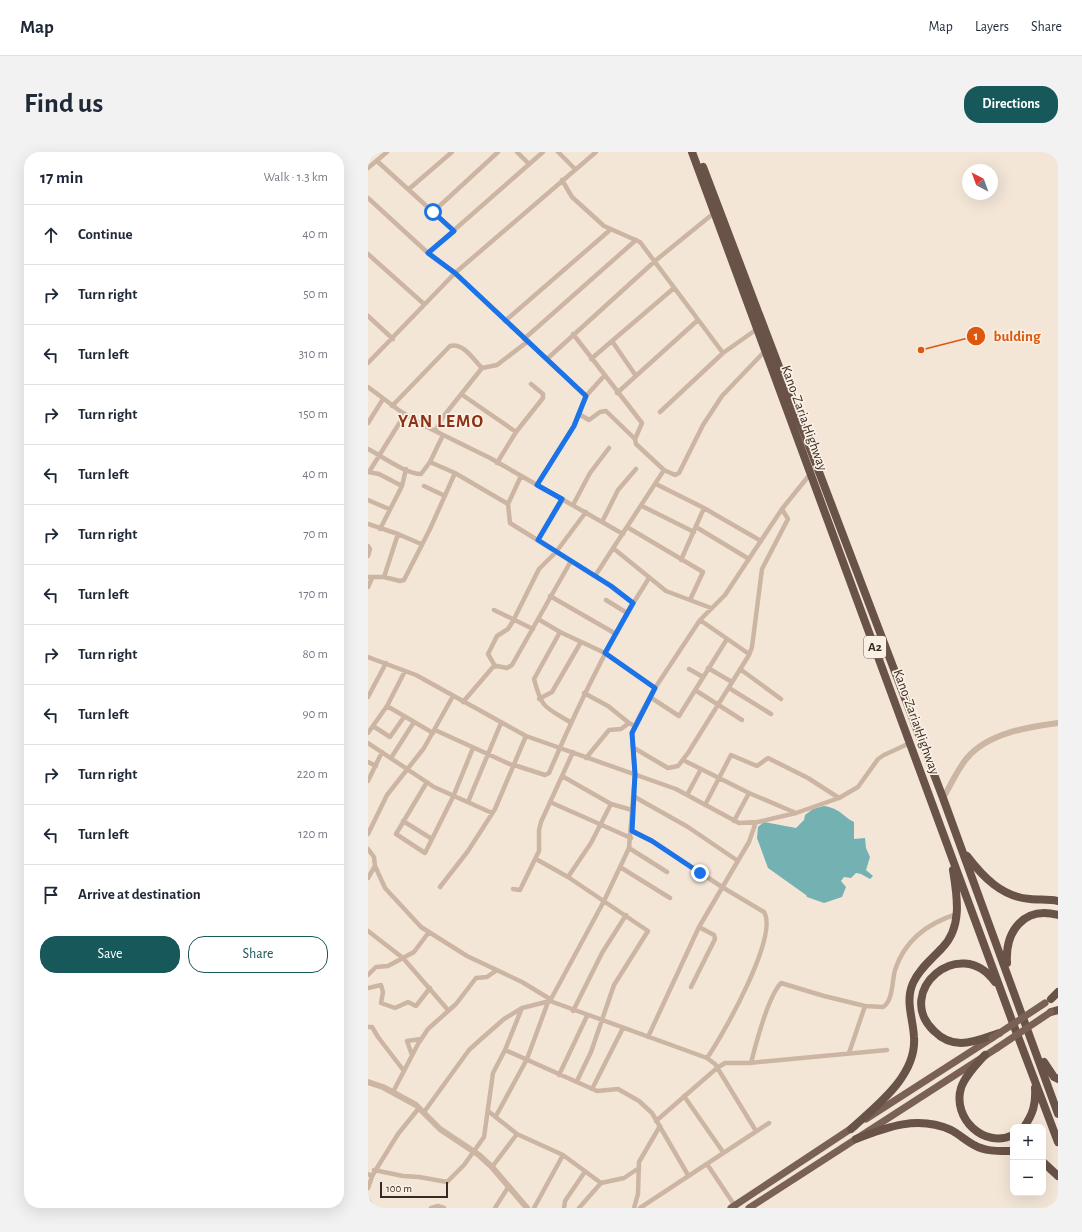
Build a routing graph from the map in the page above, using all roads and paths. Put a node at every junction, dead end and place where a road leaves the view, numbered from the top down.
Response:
1 (387, 152) edge
2 (452, 152) edge
3 (498, 152) edge
4 (516, 152) edge
5 (543, 152) edge
6 (558, 152) edge
7 (692, 152) edge
8 (698, 152) edge
9 (592, 153) edge
10 (377, 161) junction
11 (529, 164) junction
12 (368, 168) edge
13 (575, 169) junction
14 (562, 180) junction
15 (409, 189) junction
16 (368, 198) edge
17 (433, 212) junction
18 (714, 213) junction
19 (610, 230) junction
20 (454, 231) junction
21 (636, 240) junction
22 (428, 253) junction
23 (368, 254) edge
24 (655, 261) junction
25 (455, 273) junction
26 (674, 288) junction
27 (424, 304) junction
28 (368, 316) edge
29 (698, 320) junction
30 (505, 321) junction
31 (757, 329) junction
32 (573, 334) junction
33 (393, 339) junction
34 (526, 340) junction
35 (612, 341) junction
36 (765, 351) junction
37 (723, 353) junction
38 (547, 359) junction
39 (591, 359) junction
40 (368, 363) edge
41 (482, 368) junction
42 (604, 376) junction
43 (636, 376) junction
44 (531, 384) dead end
45 (368, 388) edge
46 (617, 393) junction
47 (461, 394) junction
48 (586, 396) junction
49 (383, 399) junction
50 (392, 406) junction
51 (660, 412) dead end
52 (404, 414) junction
53 (579, 414) junction
54 (368, 423) edge
55 (435, 431) junction
56 (516, 432) junction
57 (443, 435) junction
58 (635, 439) junction
59 (609, 448) dead end
60 (368, 449) edge
61 (379, 454) junction
62 (430, 462) junction
63 (497, 463) junction
64 (406, 469) junction
65 (636, 469) dead end
66 (664, 470) junction
67 (368, 472) edge
68 (455, 473) junction
69 (811, 473) junction
70 (521, 476) junction
71 (656, 484) junction
72 (537, 485) junction
73 (402, 486) junction
74 (424, 486) dead end
75 (445, 496) junction
76 (562, 499) junction
77 (368, 500) edge
78 (508, 504) junction
79 (573, 505) junction
80 (642, 506) junction
81 (704, 508) junction
82 (389, 509) junction
83 (782, 509) junction
84 (586, 512) junction
85 (602, 522) junction
86 (368, 524) edge
87 (627, 527) junction
88 (696, 527) junction
89 (380, 528) junction
90 (694, 532) junction
91 (398, 534) junction
92 (623, 534) junction
93 (538, 540) junction
94 (760, 541) junction
95 (421, 544) junction
96 (368, 546) edge
97 (613, 548) junction
98 (556, 552) junction
99 (368, 556) edge
100 (749, 559) junction
101 (681, 560) junction
102 (571, 561) junction
103 (384, 576) junction
104 (595, 576) junction
105 (370, 578) edge
106 (649, 578) junction
107 (368, 586) edge
108 (550, 596) junction
109 (606, 600) dead end
110 (690, 600) junction
111 (633, 603) junction
112 (711, 608) junction
113 (494, 610) dead end
114 (627, 612) junction
115 (538, 619) junction
116 (513, 620) junction
117 (700, 620) junction
118 (533, 629) junction
119 (560, 632) junction
120 (616, 634) junction
121 (726, 639) junction
122 (581, 642) junction
123 (605, 653) junction
124 (749, 654) junction
125 (368, 657) edge
126 (386, 663) junction
127 (494, 666) junction
128 (708, 668) junction
129 (689, 669) dead end
130 (740, 669) junction
131 (405, 670) junction
132 (703, 677) junction
133 (732, 682) junction
134 (655, 688) junction
135 (729, 688) junction
136 (695, 690) junction
137 (584, 692) junction
138 (453, 696) junction
139 (650, 696) junction
140 (368, 697) edge
141 (539, 698) junction
142 (781, 699) dead end
143 (463, 702) junction
144 (387, 706) junction
145 (718, 706) junction
146 (771, 714) dead end
147 (404, 717) junction
148 (742, 720) dead end
149 (414, 722) junction
150 (570, 722) junction
151 (501, 723) junction
152 (629, 723) junction
153 (1058, 723) edge
154 (373, 726) junction
155 (635, 726) junction
156 (434, 732) junction
157 (368, 733) edge
158 (526, 736) junction
159 (368, 743) edge
160 (910, 743) junction
161 (473, 748) junction
162 (560, 748) junction
163 (634, 748) junction
164 (382, 752) junction
165 (573, 752) junction
166 (488, 756) junction
167 (391, 758) junction
168 (586, 758) junction
169 (683, 760) junction
170 (368, 762) edge
171 (514, 765) junction
172 (376, 766) junction
173 (408, 769) junction
174 (701, 769) junction
175 (635, 774) junction
176 (562, 776) junction
177 (718, 777) junction
178 (368, 781) edge
179 (427, 782) junction
180 (749, 793) junction
181 (687, 795) junction
182 (633, 796) junction
183 (453, 797) junction
184 (839, 798) junction
185 (943, 798) junction
186 (468, 802) junction
187 (550, 802) junction
188 (611, 804) junction
189 (704, 805) junction
190 (632, 810) junction
191 (492, 813) junction
192 (796, 813) junction
193 (734, 821) junction
194 (403, 822) junction
195 (756, 822) junction
196 (601, 826) junction
197 (632, 831) junction
198 (368, 834) edge
199 (631, 838) junction
200 (432, 839) junction
201 (629, 848) junction
202 (368, 849) edge
203 (962, 849) junction
204 (952, 855) junction
205 (536, 859) junction
206 (738, 861) junction
207 (375, 866) junction
208 (620, 867) junction
209 (667, 872) dead end
210 (568, 877) junction
211 (368, 878) edge
212 (440, 888) dead end
213 (722, 888) junction
214 (513, 889) dead end
215 (670, 898) dead end
216 (604, 901) junction
217 (1058, 901) edge
218 (957, 914) junction
219 (1058, 915) edge
220 (626, 916) junction
221 (699, 927) junction
222 (368, 931) edge
223 (429, 932) junction
224 (402, 958) junction
225 (497, 970) junction
226 (1008, 974) junction
227 (368, 975) edge
228 (691, 987) dead end
229 (368, 988) edge
230 (430, 988) junction
231 (1001, 991) junction
232 (1053, 997) edge
233 (549, 1001) junction
234 (865, 1006) junction
235 (522, 1008) junction
236 (448, 1010) junction
237 (1056, 1010) edge
238 (573, 1011) junction
239 (587, 1016) junction
240 (601, 1021) junction
241 (368, 1027) edge
242 (623, 1028) junction
243 (1000, 1033) junction
244 (648, 1037) junction
245 (421, 1039) junction
246 (1034, 1045) junction
247 (505, 1050) junction
248 (887, 1050) dead end
249 (849, 1053) junction
250 (412, 1055) junction
251 (985, 1055) junction
252 (708, 1058) junction
253 (526, 1059) junction
254 (751, 1063) junction
255 (717, 1068) junction
256 (404, 1071) junction
257 (559, 1075) junction
258 (1034, 1077) junction
259 (1058, 1079) edge
260 (577, 1081) junction
261 (368, 1082) edge
262 (592, 1089) junction
263 (393, 1092) junction
264 (684, 1096) junction
265 (422, 1110) junction
266 (488, 1111) junction
267 (1058, 1114) edge
268 (496, 1116) junction
269 (656, 1121) junction
270 (769, 1122) dead end
271 (1026, 1124) edge
272 (660, 1126) junction
273 (851, 1129) junction
274 (756, 1131) junction
275 (516, 1134) junction
276 (1010, 1136) edge
277 (856, 1139) junction
278 (1058, 1142) edge
279 (1010, 1151) edge
280 (474, 1152) junction
281 (723, 1152) junction
282 (563, 1156) junction
283 (707, 1164) junction
284 (1046, 1165) edge
285 (492, 1167) junction
286 (639, 1168) junction
287 (374, 1170) junction
288 (584, 1173) junction
289 (368, 1174) edge
290 (688, 1175) junction
291 (1058, 1176) edge
292 (601, 1184) junction
293 (509, 1186) junction
294 (368, 1188) edge
295 (368, 1200) edge
296 (733, 1207) edge
297 (373, 1208) edge
298 (431, 1208) edge
299 (444, 1208) edge
300 (495, 1208) edge
301 (527, 1208) edge
302 (534, 1208) edge
303 (564, 1208) edge
304 (579, 1208) edge
305 (634, 1208) edge
306 (640, 1208) edge
307 (749, 1208) edge

1 - 10 street
2 - 15 street
3 - 17 street
4 - 11 street
5 - 11 street
6 - 13 street
7 - 18 highway, Kano-Zaria Highway / A2
8 - 185 highway, Kano-Zaria Highway / A2
9 - 13 street
10 - 12 street
10 - 15 street
11 - 20 street
13 - 14 street
14 - 19 street
14 - 25 street
15 - 17 street
16 - 22 street
17 - 20 street
18 - 24 street
18 - 31 highway, Kano-Zaria Highway / A2
19 - 21 street
19 - 30 street
20 - 22 street
21 - 24 street
21 - 34 street
22 - 25 street
23 - 27 street
24 - 26 street
24 - 32 street
25 - 27 street
25 - 30 street
26 - 29 street
26 - 35 street
27 - 33 street
28 - 33 street
29 - 37 street
29 - 43 street
30 - 34 street
31 - 36 highway, Kano-Zaria Highway / A2
31 - 37 street
32 - 38 street
32 - 39 street
33 - 40 street
34 - 38 street
34 - 41 street
35 - 39 street
35 - 43 street
36 - 66 street
36 - 69 highway, Kano-Zaria Highway / A2
37 - 51 street
38 - 48 street
39 - 42 street
41 - 47 street
41 - 50 street
42 - 46 street
42 - 48 street
43 - 46 street
44 - 56 street
45 - 49 street
46 - 58 street
47 - 55 street
47 - 56 street
48 - 53 street
49 - 50 street
49 - 54 street
50 - 52 street
52 - 55 street
52 - 61 street
53 - 58 street
53 - 72 street
55 - 57 street
56 - 63 street
57 - 62 street
57 - 63 street
58 - 66 street
59 - 79 street
60 - 61 street
61 - 64 street
61 - 67 street
62 - 64 street
62 - 68 street
63 - 70 street
64 - 73 street
65 - 85 street
66 - 71 street
67 - 73 street
68 - 75 street
68 - 78 street
69 - 83 street
69 - 160 highway, Kano-Zaria Highway / A2
70 - 72 street
70 - 78 street
71 - 80 street
71 - 81 street
72 - 76 street
73 - 82 street
74 - 75 street
75 - 95 street
76 - 79 street
76 - 93 street
77 - 82 street
78 - 93 street
79 - 84 street
80 - 87 street
80 - 90 street
81 - 88 street
81 - 94 street
82 - 89 street
83 - 94 street
83 - 124 street
84 - 85 street
84 - 98 street
85 - 92 street
86 - 89 street
87 - 92 street
87 - 101 street
88 - 90 street
88 - 100 street
89 - 91 street
90 - 101 street
91 - 95 street
91 - 103 street
92 - 97 street
93 - 98 street
94 - 100 street
95 - 103 street
96 - 99 street
97 - 104 street
97 - 106 street
98 - 102 street
98 - 116 street
100 - 112 street
101 - 110 street
102 - 104 street
102 - 108 street
103 - 105 street
104 - 111 street
105 - 107 street
106 - 110 street
106 - 111 street
108 - 115 street
108 - 120 street
109 - 114 street
110 - 112 street
111 - 114 street
112 - 117 street
113 - 116 street
114 - 120 street
115 - 118 street
115 - 119 street
116 - 118 street
116 - 127 street
117 - 121 street
117 - 134 street
118 - 127 street
119 - 122 street
119 - 141 street
120 - 123 street
121 - 124 street
121 - 128 street
122 - 123 street
122 - 141 street
123 - 134 street
123 - 137 street
124 - 130 street
125 - 126 street
126 - 131 street
126 - 140 street
127 - 143 street
128 - 132 street
128 - 133 street
129 - 132 street
130 - 133 street
130 - 142 street
131 - 138 street
131 - 144 street
132 - 136 street
133 - 135 street
134 - 139 street
135 - 145 street
135 - 146 street
136 - 139 street
136 - 145 street
137 - 150 street
137 - 152 street
138 - 143 street
138 - 156 street
139 - 155 street
141 - 150 street
143 - 151 street
144 - 147 street
144 - 154 street
145 - 148 street
145 - 169 street
147 - 149 street
147 - 154 street
149 - 156 street
149 - 167 street
150 - 162 street
151 - 158 street
151 - 166 street
152 - 155 street
152 - 168 street
153 - 185 street
154 - 157 street
155 - 163 street
156 - 161 street
156 - 173 street
158 - 162 street
158 - 171 street
159 - 164 street
160 - 184 street
160 - 204 highway, Kano-Zaria Highway / A2
161 - 166 street
161 - 183 street
162 - 165 street
162 - 171 street
163 - 169 street
163 - 175 street
164 - 167 street
164 - 172 street
165 - 168 street
165 - 176 street
166 - 171 street
166 - 186 street
167 - 173 street
168 - 175 street
169 - 174 street
170 - 172 street
171 - 191 street
172 - 178 street
173 - 179 street
173 - 198 street
174 - 177 street
174 - 181 street
175 - 181 street
175 - 182 street
176 - 187 street
176 - 188 street
177 - 180 street
177 - 184 street
177 - 189 street
179 - 183 street
179 - 194 street
180 - 192 street
180 - 193 street
181 - 189 street
182 - 190 street
182 - 206 street
183 - 186 street
183 - 200 street
184 - 192 street
185 - 203 highway, Kano-Zaria Highway / A2
186 - 191 street
187 - 196 street
187 - 205 street
188 - 190 street
188 - 196 street
189 - 193 street
190 - 197 street
191 - 212 street
192 - 195 street
193 - 195 street
194 - 200 street
194 - 200 street
195 - 206 street
196 - 199 street
196 - 210 street
197 - 199 street
197 - 213 street
199 - 201 street
201 - 208 street
201 - 209 street
202 - 207 street
203 - 217 highway
203 - 226 highway, Kano-Zaria Highway / A2
204 - 218 highway
204 - 231 highway, Kano-Zaria Highway / A2
205 - 210 street
205 - 214 street
206 - 213 street
207 - 211 street
207 - 223 street
208 - 215 street
208 - 216 street
210 - 216 street
213 - 221 street
213 - 252 street
216 - 220 street
216 - 233 street
218 - 234 street
218 - 273 highway
219 - 226 highway
220 - 238 street
220 - 240 street
221 - 228 street
221 - 244 street
222 - 224 street
223 - 224 street
223 - 225 street
224 - 227 street
224 - 230 street
225 - 233 street
225 - 236 street
226 - 246 highway, Kano-Zaria Highway / A2
229 - 230 street
230 - 236 street
231 - 243 highway
231 - 258 highway, Kano-Zaria Highway / A2
232 - 243 main road, bridge
233 - 235 street
233 - 238 street
233 - 253 street
234 - 249 street
234 - 254 street
235 - 247 street
235 - 265 street
236 - 245 street
237 - 251 main road, bridge
238 - 239 street
239 - 240 street
239 - 257 street
240 - 242 street
240 - 260 street
241 - 256 street
242 - 244 street
242 - 262 street
243 - 273 main road, bridge
244 - 252 street
245 - 250 street
245 - 250 street
246 - 259 highway
246 - 267 highway, Kano-Zaria Highway / A2
247 - 253 street
247 - 266 street
248 - 249 street
249 - 254 street
250 - 256 street
251 - 276 highway
251 - 277 main road
252 - 255 street
253 - 257 street
253 - 268 street
254 - 255 street
255 - 264 street
255 - 274 street
256 - 263 street
257 - 260 street
258 - 271 highway
258 - 278 highway, Kano-Zaria Highway / A2
260 - 262 street
261 - 263 street
262 - 269 street
263 - 265 street
264 - 269 street
264 - 281 street
265 - 280 street
265 - 287 street
266 - 268 street
266 - 280 street
268 - 275 street
269 - 272 street
270 - 274 street
272 - 286 street
272 - 290 street
273 - 296 main road
274 - 281 street
275 - 282 street
275 - 285 street
277 - 279 highway
277 - 307 main road
280 - 285 street
280 - 287 street
281 - 283 street
282 - 288 street
282 - 302 street
283 - 290 street
283 - 296 street
284 - 291 highway
285 - 293 street
286 - 292 street
286 - 305 street
287 - 289 street
287 - 294 street
288 - 292 street
288 - 303 street
290 - 306 street
292 - 304 street
293 - 300 street
293 - 301 street
295 - 297 street
298 - 299 street

